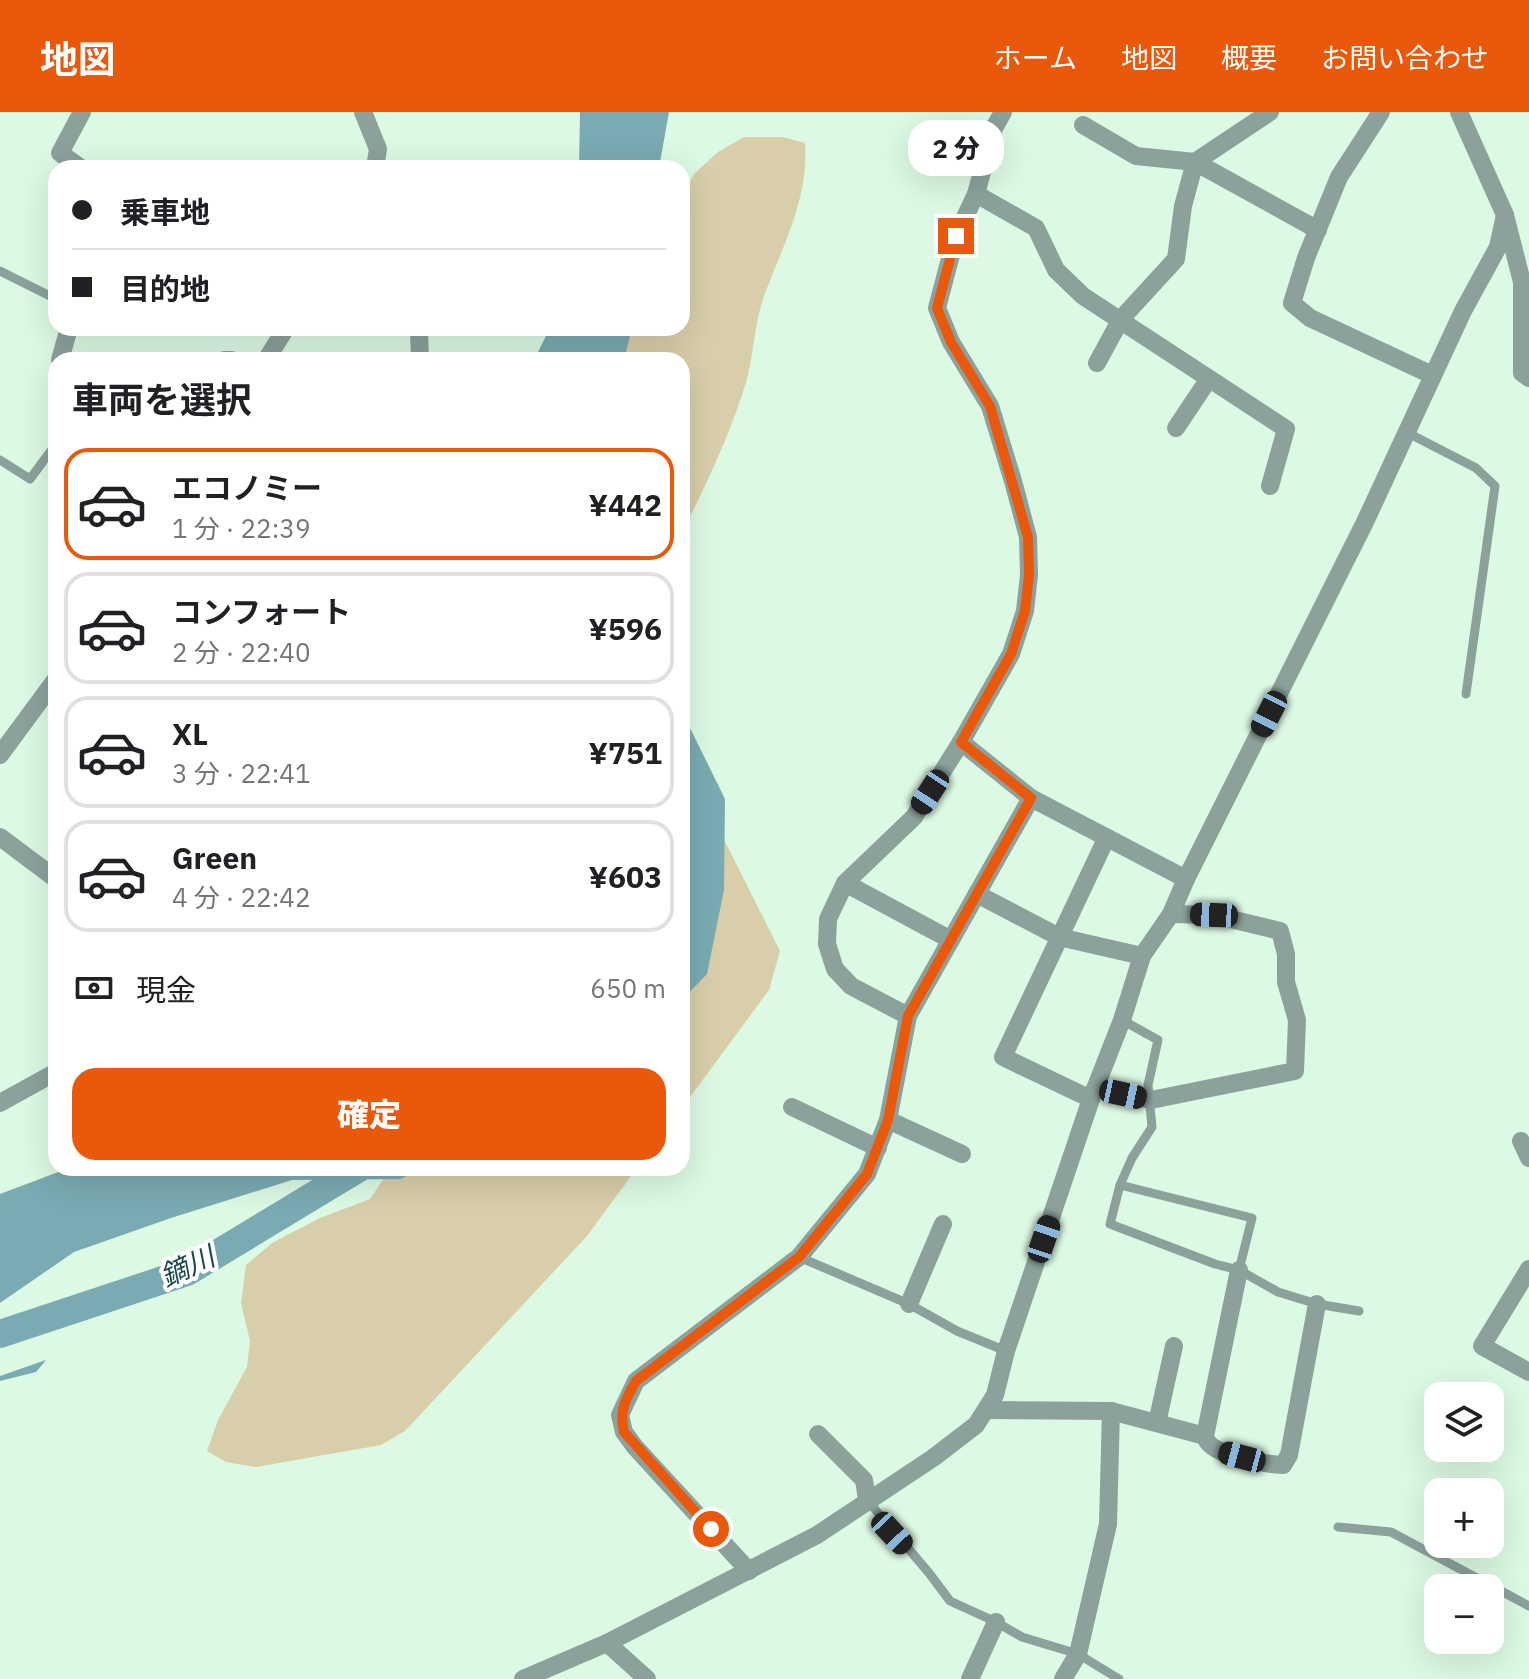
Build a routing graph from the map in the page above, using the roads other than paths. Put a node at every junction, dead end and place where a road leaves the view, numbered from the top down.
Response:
1 (82, 112) edge
2 (363, 112) edge
3 (1003, 112) edge
4 (1270, 112) edge
5 (1381, 112) edge
6 (1459, 112) edge
7 (1083, 125) dead end
8 (70, 160) edge
9 (376, 160) edge
10 (1195, 162) junction
11 (976, 194) junction
12 (1505, 215) junction
13 (1318, 230) junction
14 (0, 271) edge
15 (48, 295) edge
16 (1121, 319) junction
17 (1097, 363) dead end
18 (1432, 375) junction
19 (1529, 378) edge
20 (1208, 380) junction
21 (1176, 428) dead end
22 (1406, 432) junction
23 (48, 455) edge
24 (0, 460) edge
25 (1270, 486) dead end
26 (48, 690) edge
27 (1466, 694) dead end
28 (961, 742) junction
29 (0, 755) edge
30 (1031, 798) junction
31 (0, 837) edge
32 (1106, 839) junction
33 (48, 873) edge
34 (1186, 879) junction
35 (845, 883) junction
36 (977, 894) junction
37 (1171, 914) junction
38 (1059, 937) junction
39 (951, 940) junction
40 (1142, 956) junction
41 (908, 1016) junction
42 (1122, 1020) junction
43 (48, 1076) edge
44 (1093, 1094) junction
45 (1151, 1100) junction
46 (0, 1103) edge
47 (792, 1107) dead end
48 (888, 1120) junction
49 (878, 1148) junction
50 (962, 1154) dead end
51 (1120, 1185) junction
52 (943, 1224) dead end
53 (799, 1257) junction
54 (1529, 1269) edge
55 (1239, 1270) junction
56 (909, 1304) junction
57 (1317, 1304) junction
58 (1359, 1311) dead end
59 (1174, 1346) dead end
60 (1006, 1351) junction
61 (1529, 1372) edge
62 (986, 1410) junction
63 (1111, 1411) junction
64 (1157, 1423) junction
65 (818, 1434) dead end
66 (1205, 1436) junction
67 (867, 1500) junction
68 (1338, 1527) dead end
69 (749, 1571) junction
70 (1529, 1606) edge
71 (996, 1622) junction
72 (607, 1643) junction
73 (1078, 1654) junction
74 (523, 1679) edge
75 (647, 1679) edge
76 (970, 1679) edge
77 (1063, 1679) edge
78 (1119, 1679) edge

1 - 8 street
2 - 9 street
3 - 11 street
4 - 10 street
5 - 13 street
6 - 12 street
7 - 10 street
10 - 13 street
10 - 16 street
11 - 16 street
11 - 28 street
12 - 18 street
12 - 19 street
13 - 18 street
14 - 15 lane
16 - 17 street
16 - 20 street
18 - 22 street
20 - 21 street
20 - 25 street
22 - 27 lane
22 - 34 street
23 - 24 lane
26 - 29 street
28 - 30 street
28 - 35 street
30 - 32 street
30 - 36 street
31 - 33 street
32 - 34 street
32 - 38 street
34 - 37 street
35 - 39 street
35 - 41 street
36 - 38 street
36 - 39 street
37 - 40 street
37 - 45 street
38 - 40 street
38 - 44 street
39 - 41 street
40 - 42 street
41 - 48 street
42 - 44 street
42 - 45 lane
43 - 46 street
44 - 45 street
44 - 60 street
45 - 51 lane
47 - 49 street
48 - 49 street
48 - 50 street
49 - 53 street
51 - 55 lane
51 - 55 lane
52 - 56 street
53 - 56 lane
53 - 69 street
54 - 61 street
55 - 57 lane
55 - 66 street
56 - 60 lane
57 - 58 lane
57 - 66 street
59 - 64 street
60 - 62 street
62 - 63 street
62 - 67 street
63 - 64 street
63 - 73 street
64 - 66 street
65 - 67 street
67 - 69 street
67 - 71 lane
68 - 70 lane
69 - 72 street
71 - 73 lane
71 - 76 street
72 - 74 street
72 - 75 street
73 - 77 street
73 - 78 lane

